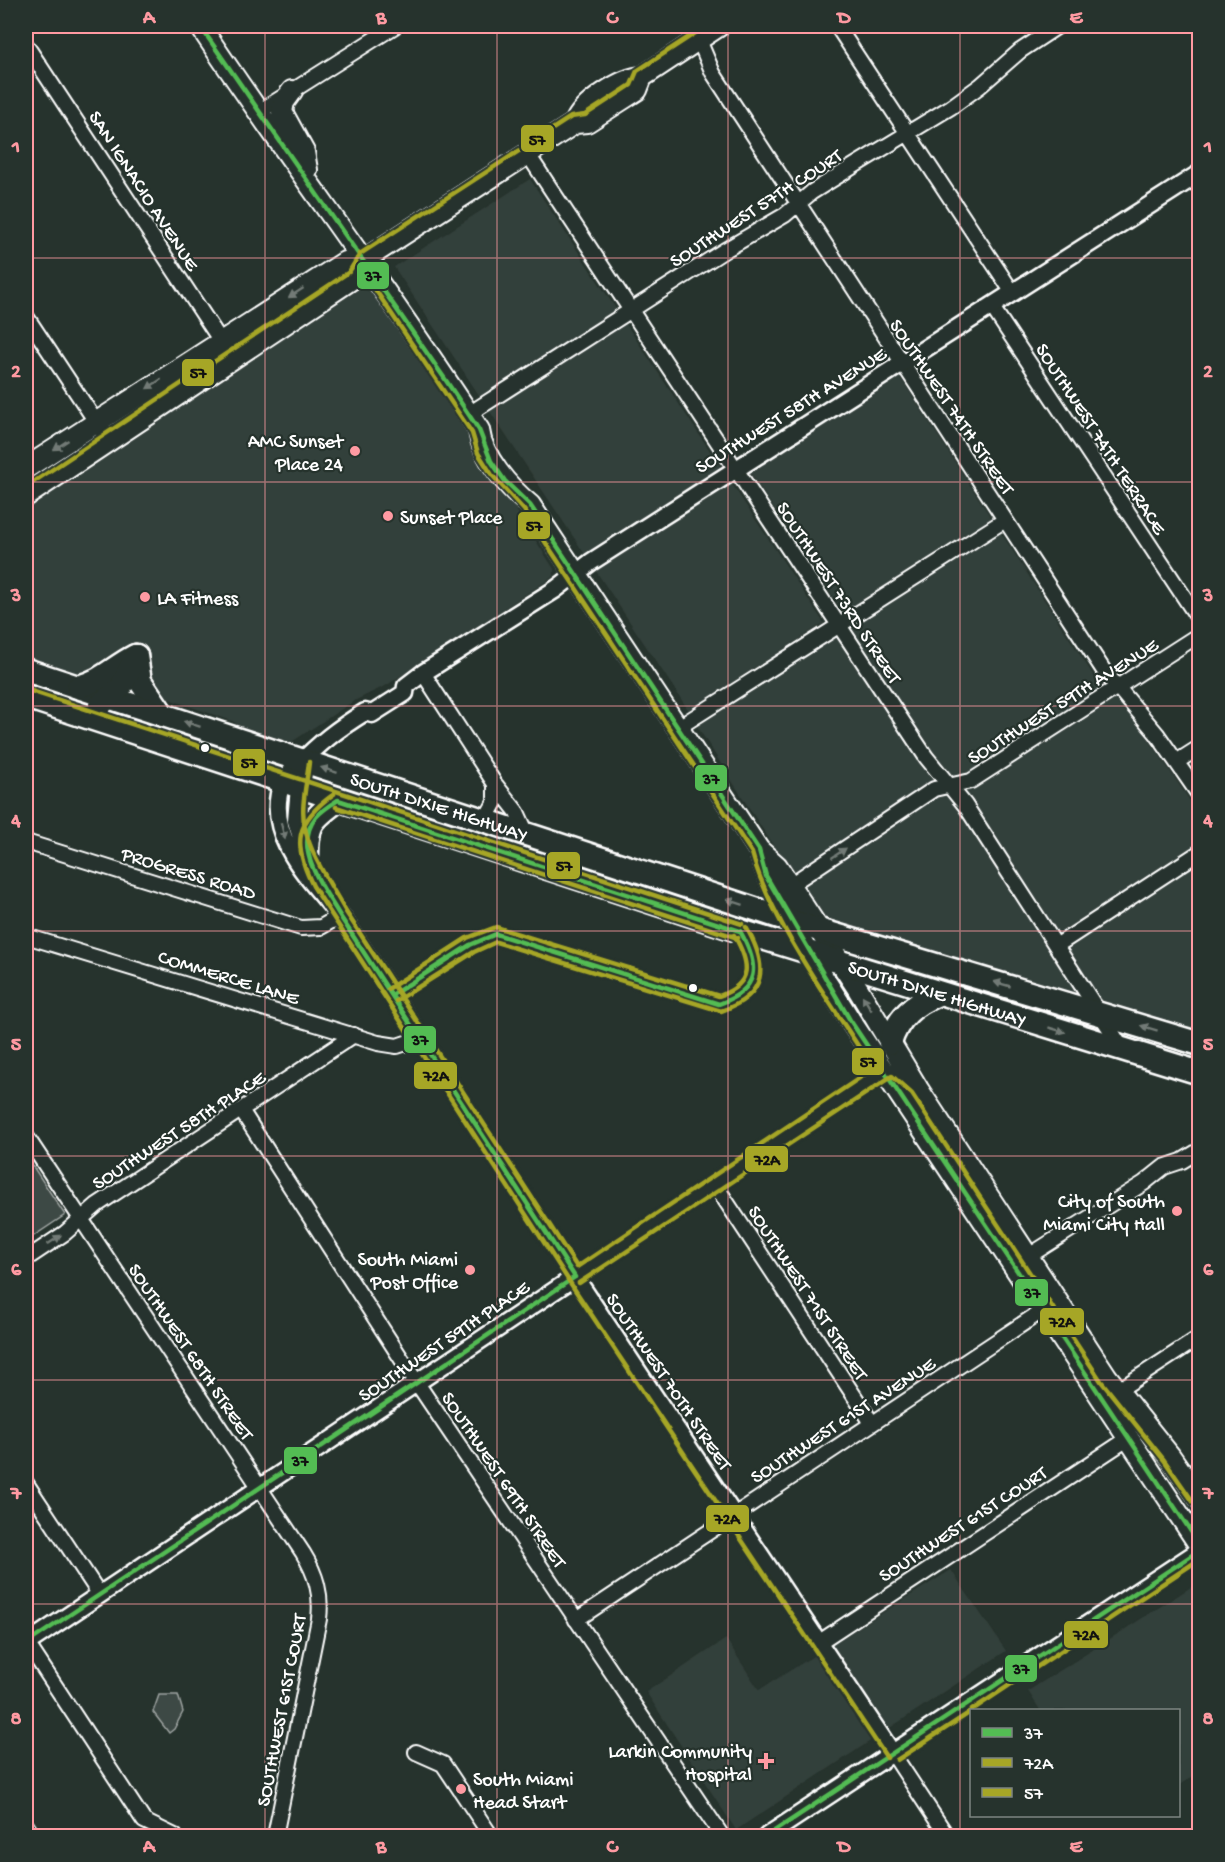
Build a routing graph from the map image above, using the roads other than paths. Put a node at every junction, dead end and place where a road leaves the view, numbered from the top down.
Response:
1 (200, 26) edge
2 (395, 26) edge
3 (719, 26) edge
4 (837, 26) edge
5 (1058, 26) edge
6 (695, 33) edge
7 (26, 45) edge
8 (292, 91) junction
9 (259, 112) junction
10 (910, 133) junction
11 (527, 153) junction
12 (1200, 173) edge
13 (309, 181) junction
14 (798, 205) junction
15 (364, 260) junction
16 (1013, 293) junction
17 (992, 307) junction
18 (631, 310) junction
19 (26, 316) edge
20 (226, 349) junction
21 (901, 363) junction
22 (96, 422) junction
23 (474, 422) junction
24 (108, 440) junction
25 (26, 468) edge
26 (735, 469) junction
27 (26, 496) edge
28 (1005, 520) junction
29 (575, 574) junction
30 (1200, 621) edge
31 (840, 627) junction
32 (1200, 634) edge
33 (136, 656) junction
34 (26, 670) edge
35 (423, 673) junction
36 (78, 687) junction
37 (1118, 688) junction
38 (26, 697) edge
39 (111, 698) junction
40 (57, 707) junction
41 (163, 715) junction
42 (679, 727) junction
43 (1200, 747) edge
44 (302, 761) junction
45 (1178, 761) junction
46 (495, 784) junction
47 (290, 785) junction
48 (950, 787) junction
49 (1200, 795) edge
50 (338, 800) junction
51 (485, 820) junction
52 (527, 834) junction
53 (26, 842) edge
54 (759, 850) junction
55 (1200, 852) edge
56 (308, 856) junction
57 (790, 885) junction
58 (340, 916) junction
59 (791, 920) junction
60 (819, 930) junction
61 (26, 936) edge
62 (1056, 946) junction
63 (808, 952) junction
64 (841, 963) junction
65 (938, 994) junction
66 (1098, 1012) junction
67 (354, 1035) junction
68 (421, 1038) junction
69 (890, 1043) junction
70 (1200, 1044) edge
71 (1123, 1049) junction
72 (883, 1071) junction
73 (1200, 1073) edge
74 (918, 1089) junction
75 (241, 1110) junction
76 (26, 1136) edge
77 (1200, 1150) edge
78 (714, 1183) junction
79 (81, 1219) junction
80 (26, 1259) edge
81 (1020, 1261) junction
82 (575, 1277) junction
83 (1042, 1311) junction
84 (1200, 1337) edge
85 (417, 1383) junction
86 (1110, 1396) junction
87 (872, 1423) junction
88 (1129, 1438) junction
89 (26, 1483) edge
90 (260, 1488) junction
91 (1200, 1499) edge
92 (734, 1515) junction
93 (1200, 1548) edge
94 (319, 1591) joint
95 (100, 1595) junction
96 (576, 1620) junction
97 (26, 1643) edge
98 (818, 1643) junction
99 (416, 1752) dead end
100 (893, 1754) junction
101 (26, 1826) edge
102 (33, 1836) edge
103 (175, 1836) edge
104 (275, 1836) edge
105 (491, 1836) edge
106 (722, 1836) edge
107 (768, 1836) edge
108 (947, 1836) edge

1 - 9 main road
2 - 8 street
3 - 6 main road
4 - 10 street
5 - 10 street, SOUTHWEST 57TH COURT
6 - 11 main road
6 - 14 street, SOUTHWEST 74TH STREET
7 - 20 street, SAN IGNACIO AVENUE
8 - 9 street
8 - 13 main road
9 - 13 main road
10 - 14 street, SOUTHWEST 57TH COURT
10 - 16 street
11 - 15 main road
11 - 18 street, SOUTHWEST 73RD STREET
12 - 16 street, SOUTHWEST 58TH AVENUE
13 - 15 main road
14 - 18 street, SOUTHWEST 57TH COURT
14 - 21 street, SOUTHWEST 74TH STREET
15 - 20 main road
15 - 23 main road
16 - 17 street, SOUTHWEST 58TH AVENUE
17 - 21 street, SOUTHWEST 58TH AVENUE
17 - 30 street, SOUTHWEST 74TH TERRACE
18 - 23 street, SOUTHWEST 57TH COURT
18 - 26 street, SOUTHWEST 73RD STREET
19 - 22 street
20 -> 22 main road
20 - 24 main road
21 - 26 street, SOUTHWEST 58TH AVENUE
21 - 28 street, SOUTHWEST 74TH STREET
22 - 24 street
22 -> 25 main road
23 - 29 main road
24 - 27 main road
26 - 29 street, SOUTHWEST 58TH AVENUE
26 - 31 street, SOUTHWEST 73RD STREET
28 - 31 street
28 - 37 street, SOUTHWEST 74TH STREET
29 - 35 street, SOUTHWEST 58TH AVENUE
29 - 42 main road
31 - 42 street
31 - 48 street, SOUTHWEST 73RD STREET
32 - 37 street, SOUTHWEST 59TH AVENUE
33 - 36 highway
33 - 39 highway
33 - 41 highway
34 - 36 highway, SOUTH DIXIE HIGHWAY
35 - 44 street, SOUTHWEST 58TH AVENUE
35 - 46 street
36 - 39 highway, SOUTH DIXIE HIGHWAY
37 - 45 street, SOUTHWEST 74TH STREET
37 - 48 street, SOUTHWEST 59TH AVENUE
38 - 40 highway, SOUTH DIXIE HIGHWAY
39 - 40 highway
39 - 41 highway, SOUTH DIXIE HIGHWAY
40 - 47 highway, SOUTH DIXIE HIGHWAY
44 -> 41 highway, SOUTH DIXIE HIGHWAY
42 - 54 main road
43 - 45 street
44 - 47 street
51 -> 44 highway, SOUTH DIXIE HIGHWAY
45 - 49 street, SOUTHWEST 74TH STREET
46 - 51 street
46 - 52 street
47 - 50 highway, SOUTH DIXIE HIGHWAY
47 - 56 street, SOUTHWEST 70TH STREET
47 -> 58 street, SOUTHWEST 70TH STREET
57 -> 48 street, SOUTHWEST 59TH AVENUE
48 - 62 street, SOUTHWEST 73RD STREET
50 - 56 highway
50 - 63 highway, SOUTH DIXIE HIGHWAY
51 - 52 highway, SOUTH DIXIE HIGHWAY
59 -> 52 highway, SOUTH DIXIE HIGHWAY
53 - 58 street, PROGRESS ROAD
54 - 57 main road
54 - 59 main road
55 - 62 street
56 - 58 street, SOUTHWEST 70TH STREET
57 - 60 main road
58 - 68 street, SOUTHWEST 70TH STREET
59 - 60 highway, SOUTH DIXIE HIGHWAY
59 - 63 main road
60 - 64 main road
66 -> 60 highway, SOUTH DIXIE HIGHWAY
61 - 67 street, COMMERCE LANE
62 - 66 street, SOUTHWEST 73RD STREET
63 - 64 highway, SOUTH DIXIE HIGHWAY
63 - 72 main road
64 - 65 highway, SOUTH DIXIE HIGHWAY
69 -> 64 main road
65 - 69 highway
65 -> 71 highway, SOUTH DIXIE HIGHWAY
70 -> 66 highway, SOUTH DIXIE HIGHWAY
66 - 71 street, SOUTHWEST 73RD STREET
67 - 68 street, COMMERCE LANE
67 - 75 street, SOUTHWEST 58TH PLACE
68 - 82 street, SOUTHWEST 70TH STREET
69 - 74 main road
71 - 73 highway, SOUTH DIXIE HIGHWAY
72 - 74 main road
72 - 78 street, SOUTHWEST 59TH PLACE
72 - 81 main road
74 - 81 main road
75 - 79 street, SOUTHWEST 58TH PLACE
75 - 85 street, SOUTHWEST 69TH STREET
76 - 79 street, SOUTHWEST 68TH STREET
77 - 81 street
78 - 82 street, SOUTHWEST 59TH PLACE
78 - 87 street, SOUTHWEST 71ST STREET
80 -> 79 street, SOUTHWEST 58TH PLACE
79 - 90 street, SOUTHWEST 68TH STREET
81 - 83 main road
81 - 86 main road
82 - 85 street, SOUTHWEST 59TH PLACE
82 - 92 street, SOUTHWEST 70TH STREET
83 - 86 main road
83 - 87 street, SOUTHWEST 61ST AVENUE
84 - 86 street
85 - 90 street, SOUTHWEST 59TH PLACE
85 - 96 street, SOUTHWEST 69TH STREET
86 - 88 main road
86 - 91 main road
87 - 92 street, SOUTHWEST 61ST AVENUE
88 - 93 main road
88 - 98 street, SOUTHWEST 61ST COURT
89 - 95 street
90 - 94 street, SOUTHWEST 68TH STREET
90 - 95 street, SOUTHWEST 59TH PLACE
92 - 96 street, SOUTHWEST 61ST AVENUE
92 - 98 street, SOUTHWEST 70TH STREET
93 - 100 street
94 - 104 street, SOUTHWEST 61ST COURT
95 - 97 street, SOUTHWEST 59TH PLACE
96 - 106 street, SOUTHWEST 69TH STREET
97 - 103 street
98 - 100 street, SOUTHWEST 70TH STREET
99 - 105 street
100 - 107 street
100 - 108 street, SOUTHWEST 70TH STREET
101 - 102 street

